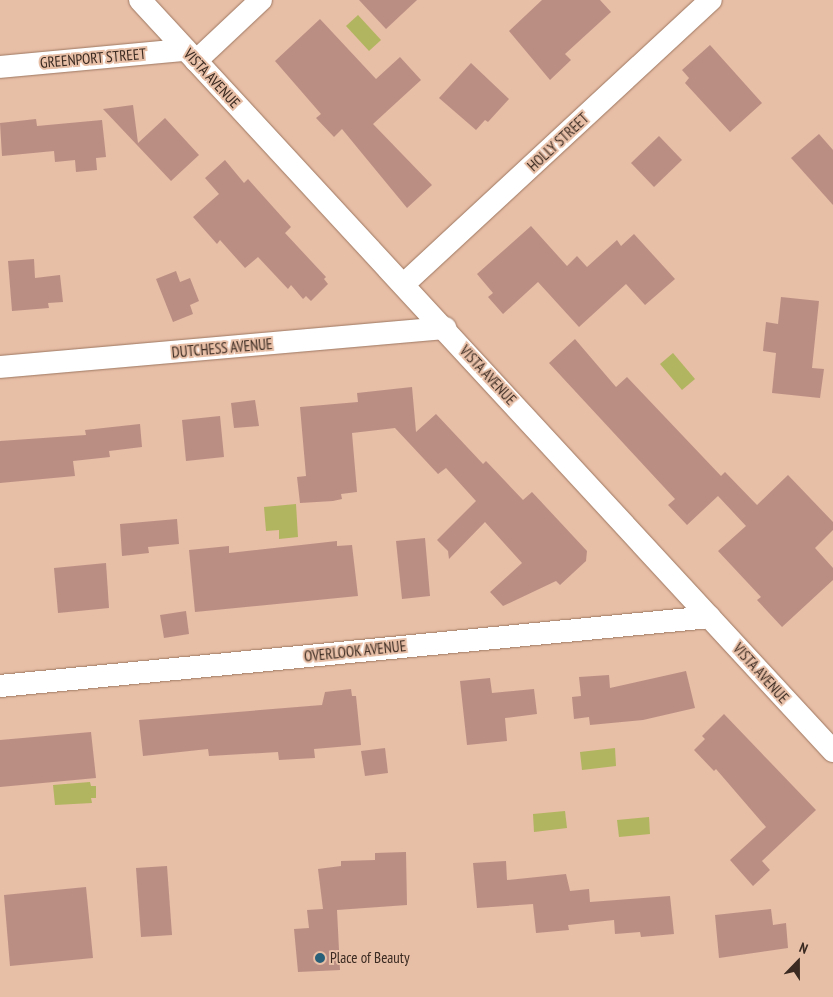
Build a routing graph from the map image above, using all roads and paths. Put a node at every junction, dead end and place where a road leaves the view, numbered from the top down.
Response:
1 (140, 0) edge
2 (261, 0) edge
3 (711, 0) edge
4 (190, 55) junction
5 (0, 67) edge
6 (404, 284) junction
7 (445, 328) junction
8 (0, 367) edge
9 (710, 617) junction
10 (0, 686) edge
11 (833, 751) edge

1 - 4 street, VISTA AVENUE
2 - 4 street
3 - 6 street, HOLLY STREET
4 - 5 street, GREENPORT STREET
4 - 6 street, VISTA AVENUE
6 - 7 street, VISTA AVENUE
7 - 8 street, DUTCHESS AVENUE
7 - 9 street, VISTA AVENUE
9 - 10 street, OVERLOOK AVENUE
9 - 11 street, VISTA AVENUE

